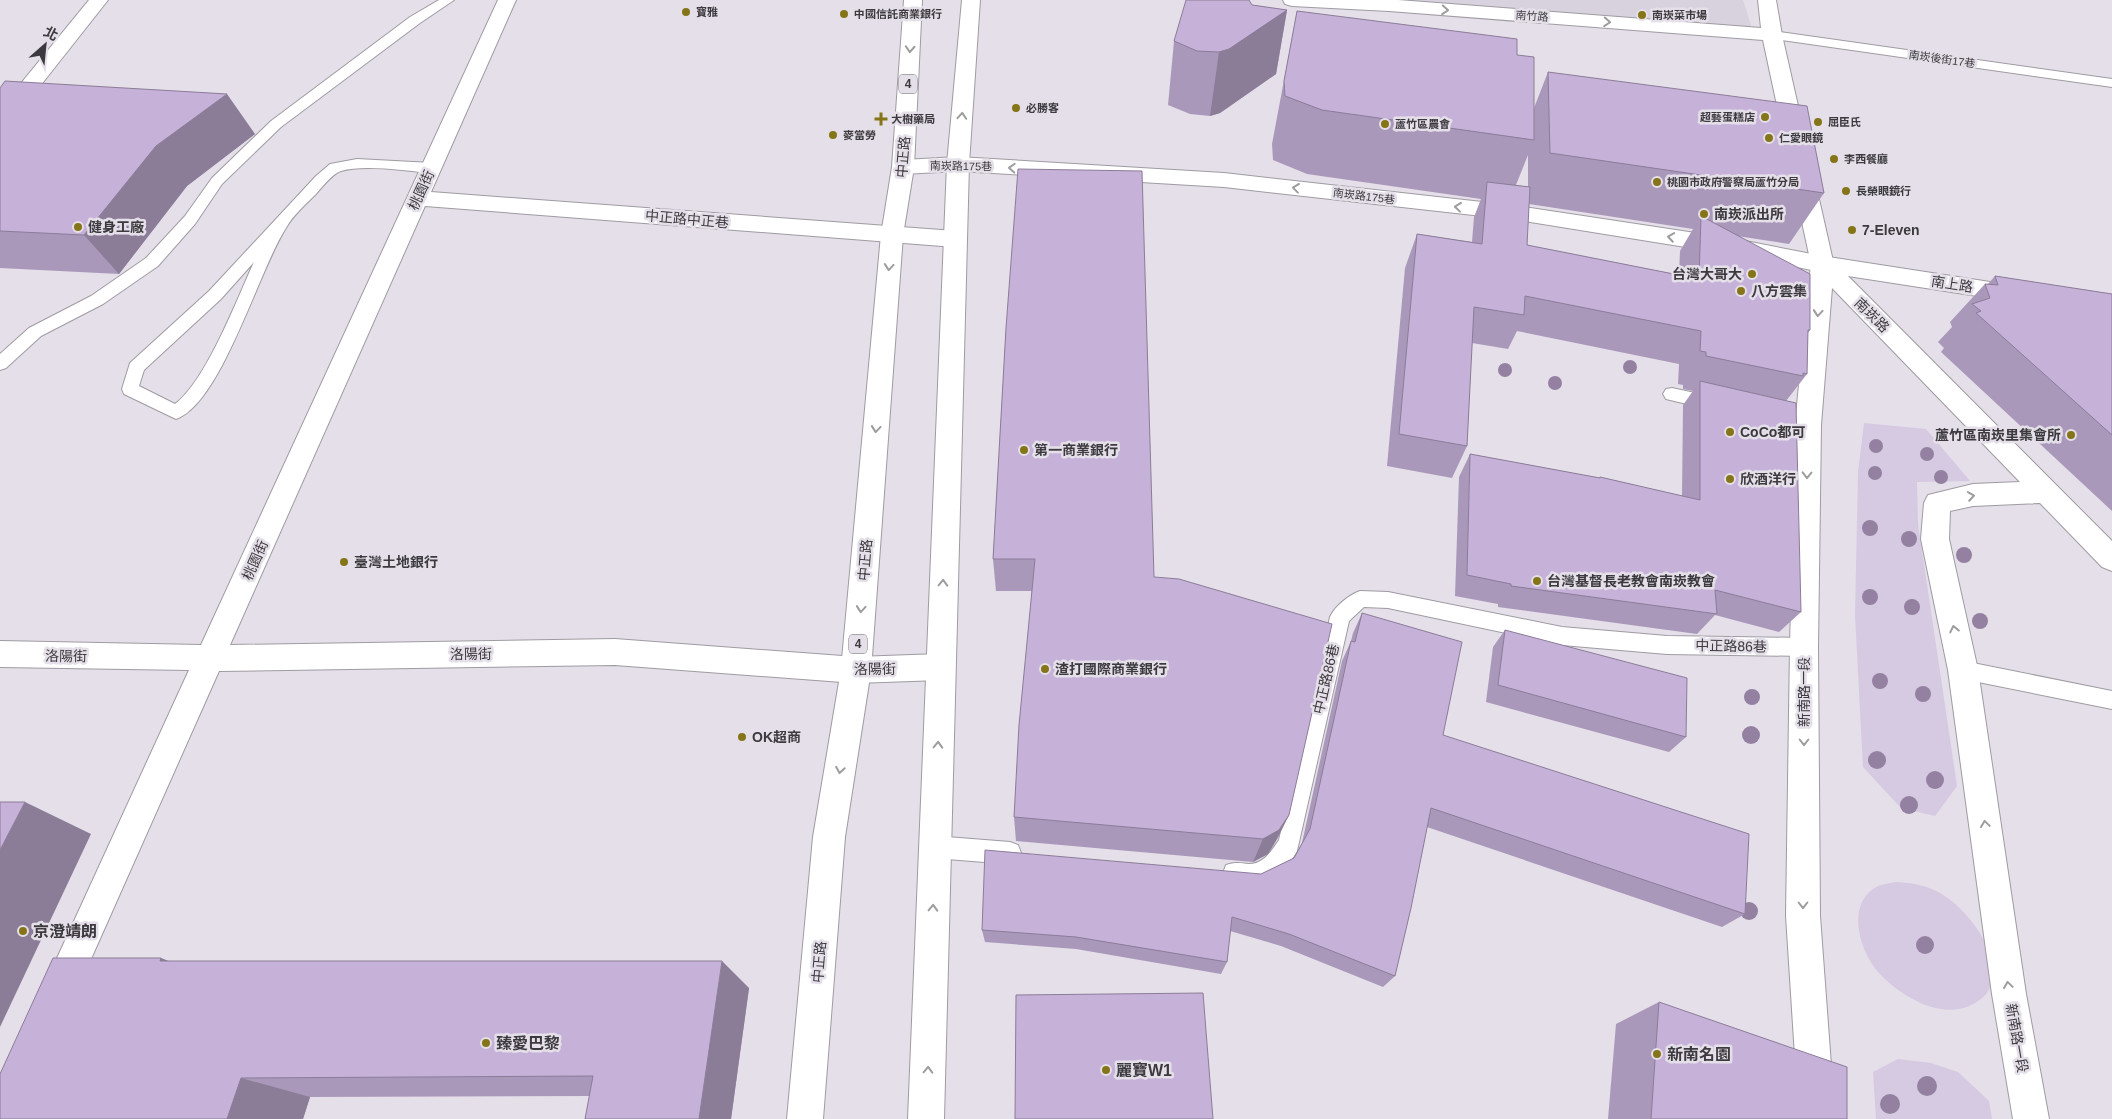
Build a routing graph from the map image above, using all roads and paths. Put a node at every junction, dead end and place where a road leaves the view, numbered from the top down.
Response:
1 (99, 0) edge
2 (448, 0) edge
3 (507, 0) edge
4 (913, 0) edge
5 (970, 0) edge
6 (1292, 0) edge
7 (1767, 0) edge
8 (1346, 1) edge
9 (1497, 7) edge
10 (1772, 35) junction
11 (2112, 83) edge
12 (0, 123) edge
13 (958, 164) junction
14 (903, 167) junction
15 (432, 168) junction
16 (418, 198) junction
17 (280, 223) junction
18 (892, 235) junction
19 (955, 239) junction
20 (1822, 264) junction
21 (2033, 297) edge
22 (0, 364) edge
23 (1672, 394) dead end
24 (1726, 406) edge
25 (2046, 492) junction
26 (2112, 559) edge
27 (1804, 647) junction
28 (0, 654) edge
29 (210, 658) junction
30 (940, 667) junction
31 (856, 670) junction
32 (1963, 670) junction
33 (2112, 700) edge
34 (934, 847) junction
35 (1031, 855) edge
36 (1215, 872) edge
37 (51, 1010) edge
38 (805, 1119) edge
39 (926, 1119) edge
40 (1818, 1119) edge
41 (2031, 1119) edge

1 - 12 street
2 - 22 lane
3 - 15 street, 桃園街
4 -> 14 street, 中正路 / 4
13 -> 5 street
6 - 8 street, 南竹路
7 - 10 street
8 -> 9 street, 南竹路
9 -> 10 street, 南竹路
10 - 11 lane, 南崁後街17巷
10 - 20 street
13 - 14 street, 南崁路175巷
13 - 19 street
20 -> 13 street, 南崁路175巷
14 - 18 street, 中正路 / 4
15 - 16 street, 桃園街
15 - 17 lane
16 - 18 street, 中正路中正巷
16 - 29 street, 桃園街
17 - 17 lane
18 - 19 street, 中正路中正巷
18 -> 31 street, 中正路 / 4
30 -> 19 street
20 - 21 street, 南上路
20 - 25 street, 南崁路
20 -> 27 street, 新南路一段
23 - 24 lane
25 - 26 street, 南崁路
32 -> 25 street, 新南路一段
27 - 36 lane, 中正路86巷
27 -> 40 street, 新南路一段
28 - 29 street, 洛陽街
29 - 31 street, 洛陽街
29 - 37 street, 桃園街
30 - 31 street, 洛陽街
34 -> 30 street
31 -> 38 street, 中正路 / 4
32 - 33 lane
41 -> 32 street, 新南路一段
34 - 35 lane
39 -> 34 street

